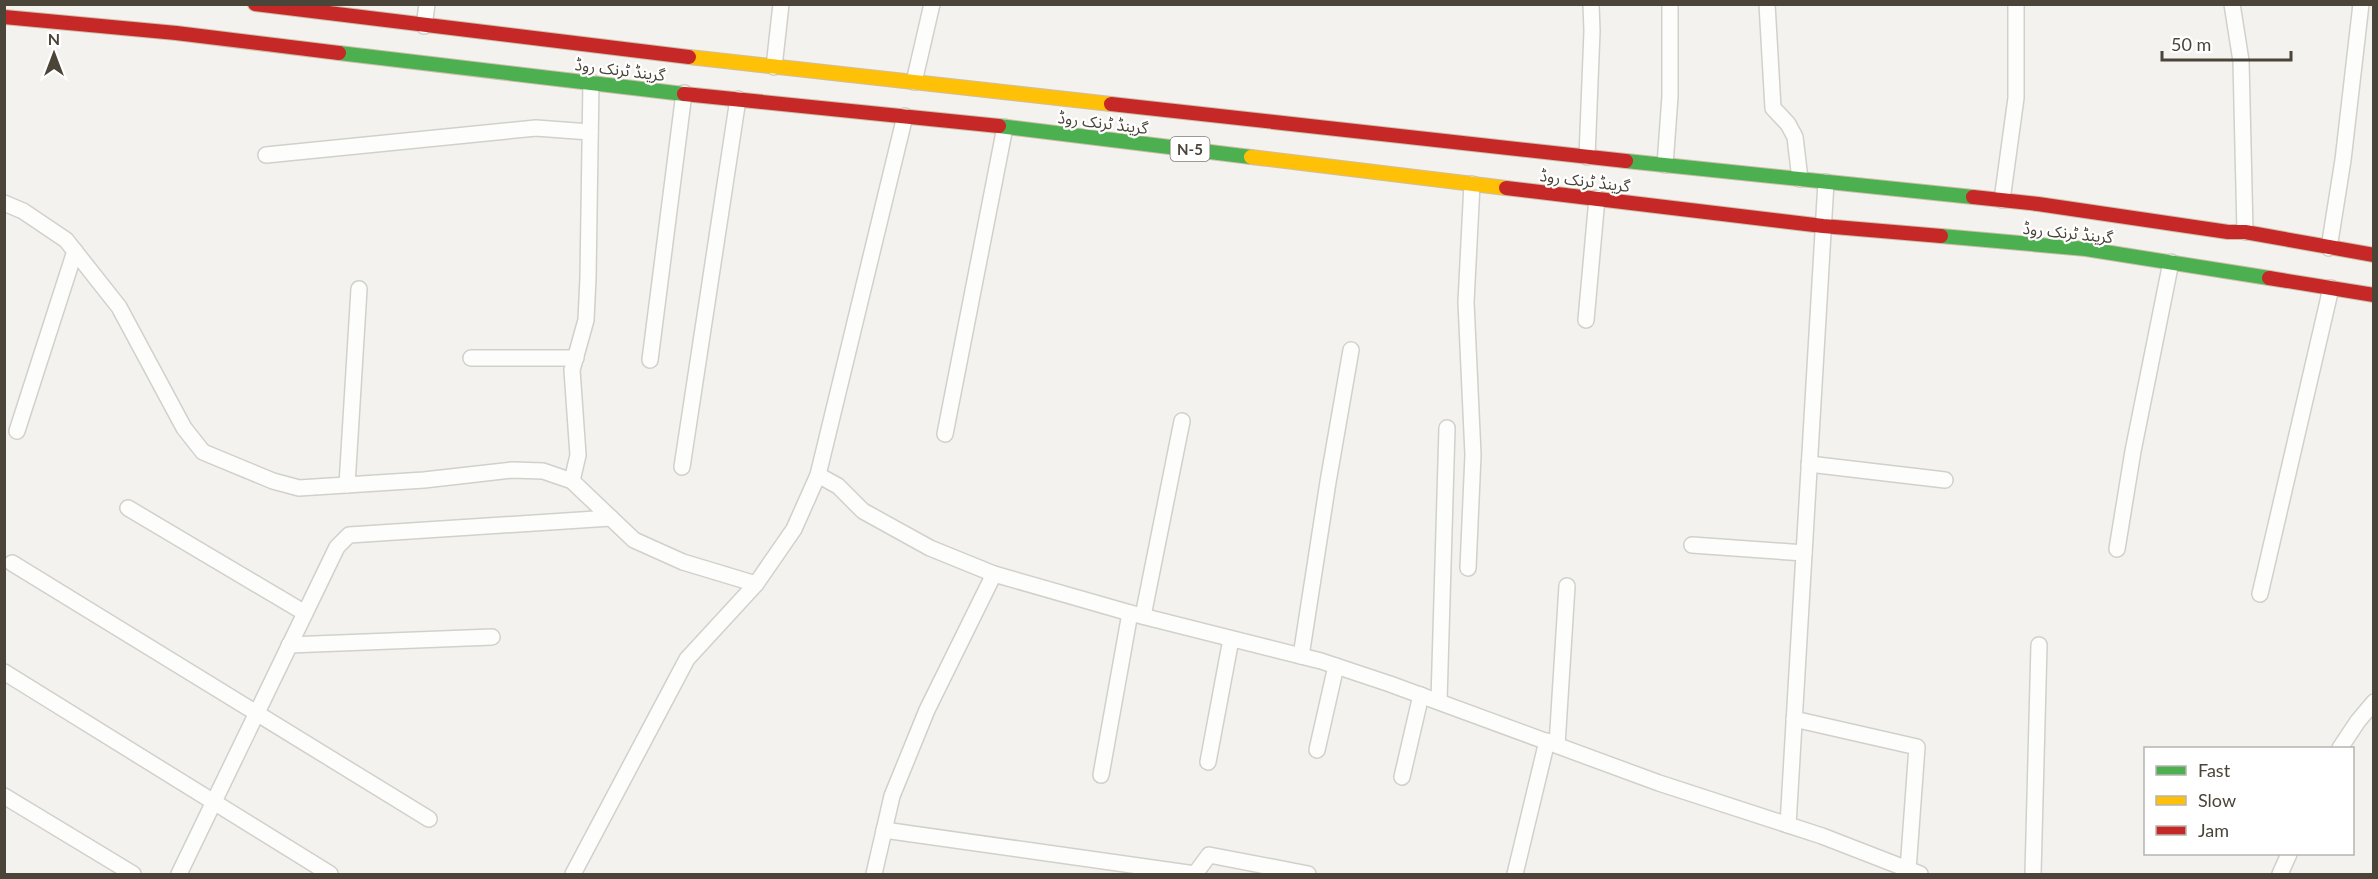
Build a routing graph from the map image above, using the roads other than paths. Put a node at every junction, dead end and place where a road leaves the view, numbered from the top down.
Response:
1 (255, 4) edge
2 (427, 4) edge
3 (781, 4) edge
4 (932, 4) edge
5 (1591, 4) edge
6 (1670, 4) edge
7 (1767, 4) edge
8 (2016, 4) edge
9 (2232, 4) edge
10 (2361, 4) edge
11 (6, 13) edge
12 (424, 26) junction
13 (774, 67) junction
14 (591, 82) junction
15 (914, 82) junction
16 (684, 93) junction
17 (738, 99) junction
18 (904, 116) junction
19 (1005, 127) junction
20 (590, 132) junction
21 (266, 155) dead end
22 (1587, 157) junction
23 (1665, 165) junction
24 (1800, 179) junction
25 (1826, 182) junction
26 (1472, 183) junction
27 (1597, 198) junction
28 (2002, 200) junction
29 (4, 203) edge
30 (1823, 226) junction
31 (2245, 232) junction
32 (2330, 248) junction
33 (75, 250) junction
34 (2373, 255) edge
35 (2171, 262) junction
36 (2331, 288) junction
37 (359, 289) dead end
38 (2373, 295) edge
39 (1586, 320) dead end
40 (1351, 350) dead end
41 (471, 358) dead end
42 (576, 358) junction
43 (650, 360) dead end
44 (1182, 422) dead end
45 (1448, 428) dead end
46 (17, 431) dead end
47 (945, 434) dead end
48 (1809, 464) junction
49 (682, 468) dead end
50 (819, 475) junction
51 (1945, 480) dead end
52 (572, 481) junction
53 (347, 485) junction
54 (1326, 489) dead end
55 (128, 508) dead end
56 (611, 518) junction
57 (1692, 545) dead end
58 (2117, 549) dead end
59 (1804, 553) junction
60 (12, 563) dead end
61 (1468, 568) dead end
62 (994, 574) junction
63 (756, 584) junction
64 (1567, 586) dead end
65 (2260, 594) dead end
66 (305, 613) junction
67 (1137, 615) junction
68 (492, 637) dead end
69 (1231, 639) junction
70 (289, 645) junction
71 (2039, 645) dead end
72 (1301, 656) junction
73 (1336, 666) junction
74 (4, 672) edge
75 (1422, 695) junction
76 (1439, 701) junction
77 (2373, 702) edge
78 (257, 712) junction
79 (1794, 719) junction
80 (1552, 743) junction
81 (2341, 747) edge
82 (1317, 750) dead end
83 (1208, 762) dead end
84 (1101, 775) dead end
85 (1402, 777) dead end
86 (4, 796) edge
87 (213, 803) junction
88 (429, 819) dead end
89 (1788, 825) junction
90 (884, 830) junction
91 (2289, 855) edge
92 (1914, 872) edge
93 (133, 874) edge
94 (179, 874) edge
95 (330, 874) edge
96 (573, 874) edge
97 (874, 874) edge
98 (1308, 874) edge
99 (1515, 874) edge
100 (2033, 874) edge
101 (2280, 874) edge

1 - 12 highway, گرینڈ ٹرنک روڈ / N-5
2 - 12 street
3 - 13 street
4 - 15 street
5 - 22 street
6 - 23 street
7 - 24 street
8 - 28 street
9 - 31 street
10 - 32 street
11 - 14 highway, گرینڈ ٹرنک روڈ / N-5
12 - 13 highway, گرینڈ ٹرنک روڈ / N-5
13 - 15 highway, گرینڈ ٹرنک روڈ / N-5
14 - 16 highway, گرینڈ ٹرنک روڈ / N-5
14 - 20 street
15 - 22 highway, گرینڈ ٹرنک روڈ / N-5
16 - 17 highway, گرینڈ ٹرنک روڈ / N-5
16 - 43 street
17 - 18 highway, گرینڈ ٹرنک روڈ / N-5
17 - 49 street
18 - 19 highway, گرینڈ ٹرنک روڈ / N-5
18 - 50 street
19 - 26 highway, گرینڈ ٹرنک روڈ / N-5
19 - 47 street
20 - 21 street
20 - 42 street
22 - 23 highway, گرینڈ ٹرنک روڈ / N-5
23 - 24 highway, گرینڈ ٹرنک روڈ / N-5
24 - 25 highway, گرینڈ ٹرنک روڈ / N-5
25 - 28 highway, گرینڈ ٹرنک روڈ / N-5
25 - 30 street
26 - 27 highway, گرینڈ ٹرنک روڈ / N-5
26 - 61 street
27 - 30 highway, گرینڈ ٹرنک روڈ / N-5
27 - 39 street
28 - 31 highway, گرینڈ ٹرنک روڈ / N-5
29 - 33 street
30 - 35 highway, گرینڈ ٹرنک روڈ / N-5
30 - 48 street
31 - 32 highway, گرینڈ ٹرنک روڈ / N-5
32 - 34 highway, گرینڈ ٹرنک روڈ / N-5
33 - 46 street
33 - 53 street
35 - 36 highway, گرینڈ ٹرنک روڈ / N-5
35 - 58 street
36 - 38 highway, گرینڈ ٹرنک روڈ / N-5
36 - 65 street
37 - 53 street
40 - 72 street
41 - 42 street
42 - 52 street
44 - 67 street
45 - 76 street
48 - 51 street
48 - 59 street
50 - 62 street
50 - 63 street
52 - 53 street
52 - 56 street
54 - 72 street
55 - 66 street
56 - 63 street
56 - 66 street
57 - 59 street
59 - 79 street
60 - 78 street
62 - 67 street
62 - 90 street
63 - 96 street
64 - 80 street
66 - 70 street
67 - 69 street
67 - 84 street
68 - 70 street
69 - 72 street
69 - 83 street
70 - 78 street
71 - 100 street
72 - 73 street
73 - 75 street
73 - 82 street
74 - 87 street
75 - 76 street
75 - 85 street
76 - 80 street
77 - 81 street
78 - 87 street
78 - 88 street
79 - 89 street
79 - 92 street
80 - 89 street
80 - 99 street
86 - 93 street
87 - 94 street
87 - 95 street
89 - 92 street
90 - 97 street
90 - 98 street
91 - 101 street

